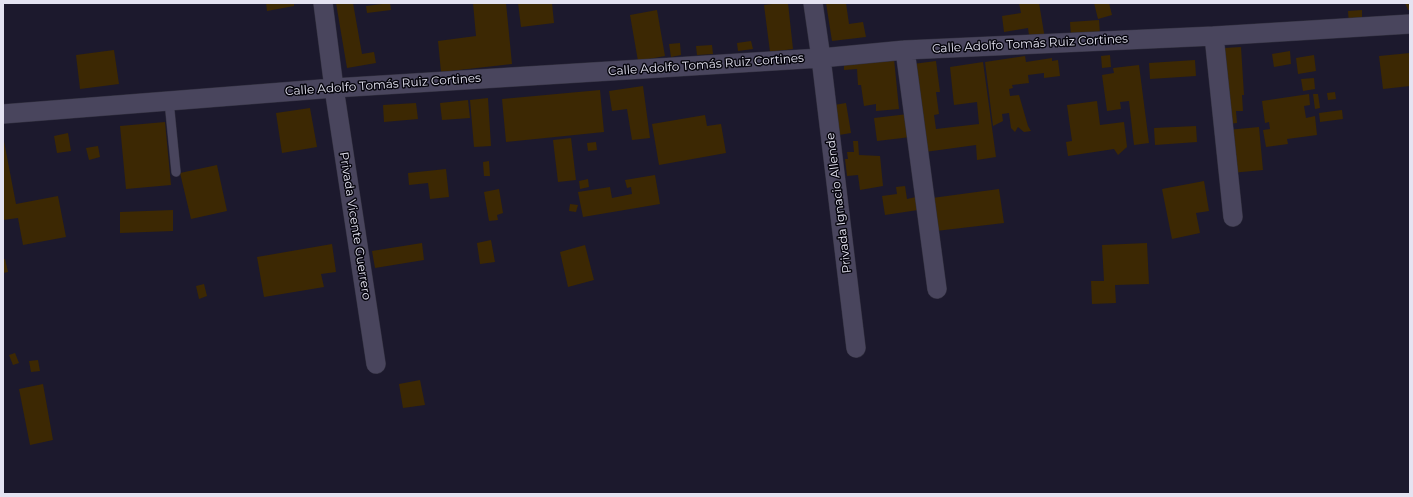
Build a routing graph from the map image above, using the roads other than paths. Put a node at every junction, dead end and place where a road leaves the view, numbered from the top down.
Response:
1 (323, 3) edge
2 (813, 3) edge
3 (1410, 24) edge
4 (1214, 36) junction
5 (905, 50) junction
6 (821, 58) junction
7 (334, 88) junction
8 (168, 101) junction
9 (3, 114) edge
10 (176, 172) dead end
11 (1233, 218) dead end
12 (937, 289) dead end
13 (856, 348) dead end
14 (376, 364) dead end

1 - 7 street, Privada Vicente Guerrero
2 - 6 street, Privada Ignacio Allende
3 - 4 street, Calle Adolfo Tomás Ruiz Cortines
4 - 5 street, Calle Adolfo Tomás Ruiz Cortines
4 - 11 street
5 - 6 street, Calle Adolfo Tomás Ruiz Cortines
5 - 12 street
6 - 7 street, Calle Adolfo Tomás Ruiz Cortines
6 - 13 street, Privada Ignacio Allende
7 - 8 street, Calle Adolfo Tomás Ruiz Cortines
7 - 14 street, Privada Vicente Guerrero
8 - 9 street, Calle Adolfo Tomás Ruiz Cortines
8 - 10 lane

